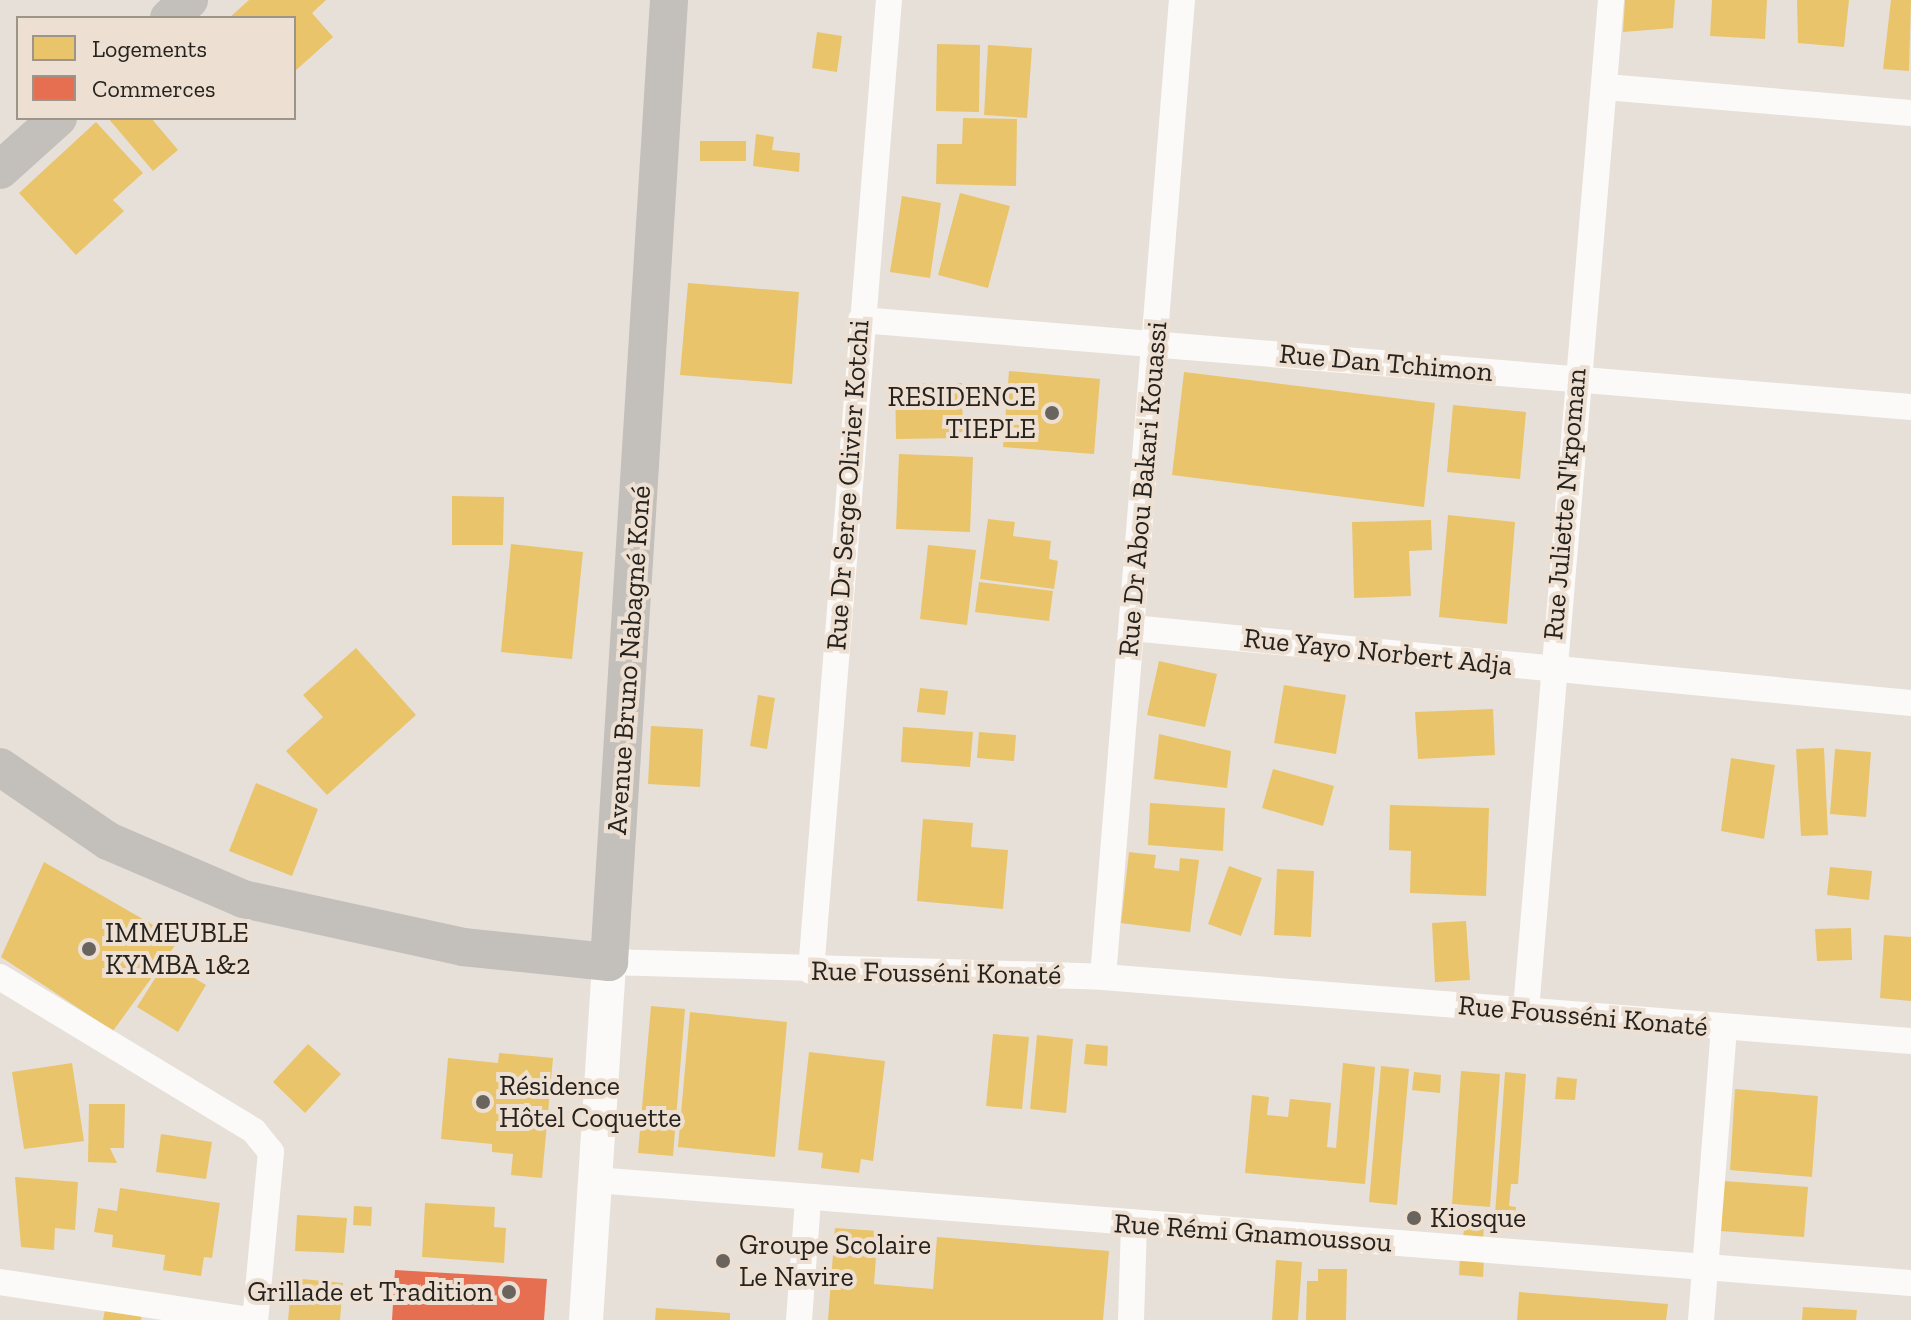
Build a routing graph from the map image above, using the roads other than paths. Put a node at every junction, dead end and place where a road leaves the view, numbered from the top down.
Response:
1 (189, 0) edge
2 (669, 0) edge
3 (889, 0) edge
4 (1182, 0) edge
5 (1611, 0) edge
6 (171, 16) edge
7 (1606, 87) junction
8 (1911, 113) edge
9 (56, 120) edge
10 (0, 170) edge
11 (861, 320) junction
12 (1155, 342) junction
13 (1574, 379) junction
14 (1911, 407) edge
15 (1132, 628) junction
16 (1552, 669) junction
17 (1911, 703) edge
18 (0, 767) edge
19 (609, 962) junction
20 (811, 971) junction
21 (0, 977) edge
22 (1103, 977) junction
23 (1526, 1010) junction
24 (1724, 1028) junction
25 (1911, 1041) edge
26 (595, 1180) junction
27 (808, 1199) junction
28 (1134, 1224) junction
29 (1706, 1267) junction
30 (0, 1282) edge
31 (1911, 1283) edge
32 (248, 1320) edge
33 (255, 1320) edge
34 (586, 1320) edge
35 (799, 1320) edge
36 (1131, 1320) edge
37 (1701, 1320) edge

1 - 6 main road
2 - 19 main road, Avenue Bruno Nabagné Koné
3 - 11 street, Rue Dr Serge Olivier Kotchi
4 - 12 street, Rue Dr Abou Bakari Kouassi
5 - 7 street, Rue Juliette N'kpoman
7 - 8 street
7 - 13 street, Rue Juliette N'kpoman
9 - 10 main road
11 - 12 street, Rue Dan Tchimon
11 - 20 street, Rue Dr Serge Olivier Kotchi
12 - 13 street, Rue Dan Tchimon
12 - 15 street, Rue Dr Abou Bakari Kouassi
13 - 14 street, Rue Dan Tchimon
13 - 16 street, Rue Juliette N'kpoman
15 - 16 street, Rue Yayo Norbert Adja
15 - 22 street, Rue Dr Abou Bakari Kouassi
16 - 17 street, Rue Yayo Norbert Adja
16 - 23 street, Rue Juliette N'kpoman
18 - 19 main road, Rue Fousséni Konaté
19 - 20 street, Rue Fousséni Konaté
19 - 26 street, Avenue Bruno Nabagné Koné
20 - 22 street, Rue Fousséni Konaté
21 - 33 street
22 - 23 street, Rue Fousséni Konaté
23 - 24 street, Rue Fousséni Konaté
24 - 25 street, Rue Fousséni Konaté
24 - 29 street
26 - 27 street, Rue Rémi Gnamoussou
26 - 34 street, Avenue Bruno Nabagné Koné
27 - 28 street, Rue Rémi Gnamoussou
27 - 35 street
28 - 29 street, Rue Rémi Gnamoussou
28 - 36 street
29 - 31 street, Rue Rémi Gnamoussou
29 - 37 street
30 - 32 street

